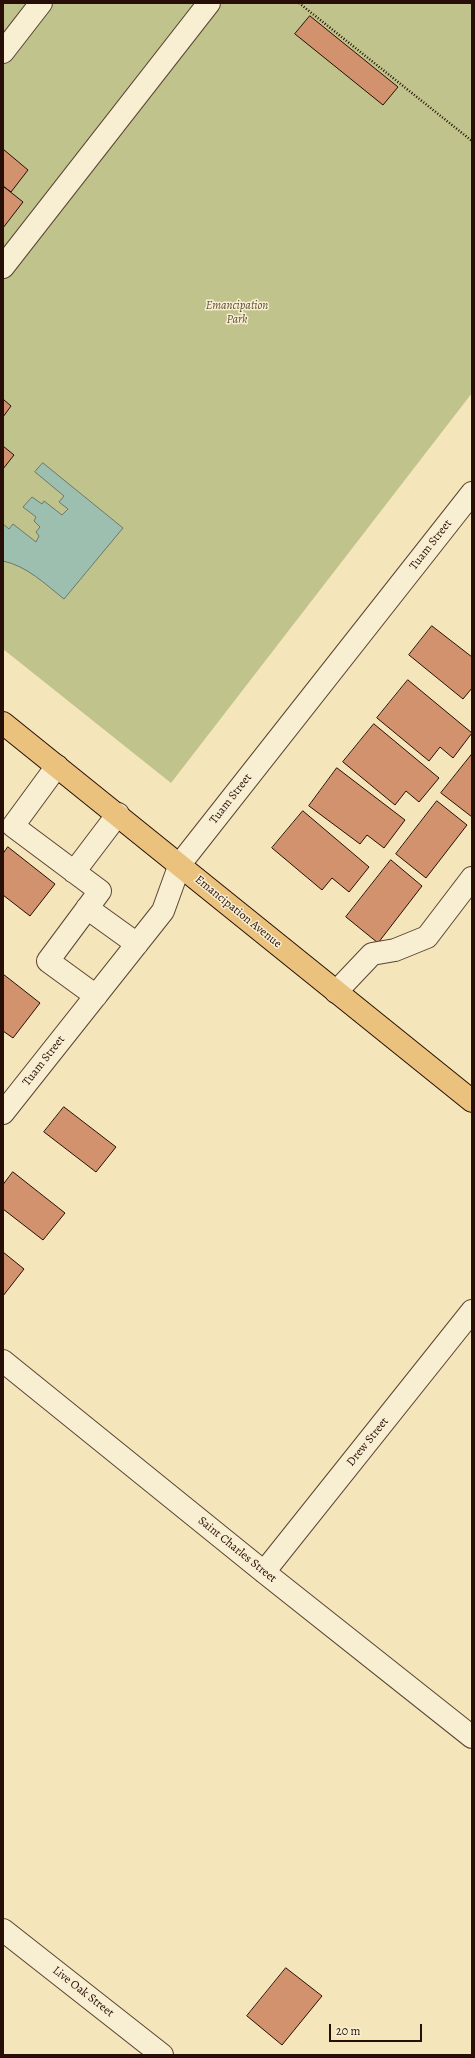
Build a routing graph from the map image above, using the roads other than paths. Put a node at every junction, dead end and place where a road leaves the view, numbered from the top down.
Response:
1 (41, 3) edge
2 (208, 3) edge
3 (3, 52) edge
4 (3, 267) edge
5 (469, 502) edge
6 (3, 723) edge
7 (58, 766) junction
8 (118, 814) junction
9 (180, 864) junction
10 (74, 872) junction
11 (472, 878) edge
12 (87, 908) junction
13 (136, 944) junction
14 (336, 992) junction
15 (96, 996) junction
16 (472, 1101) edge
17 (3, 1113) edge
18 (472, 1311) edge
19 (3, 1361) edge
20 (264, 1572) junction
21 (472, 1737) edge
22 (3, 1930) edge
23 (162, 2055) edge

1 - 3 street
2 - 4 street
5 - 9 street, Tuam Street
6 - 7 main road, Emancipation Avenue
7 - 8 main road, Emancipation Avenue
7 - 10 street
8 - 9 main road, Emancipation Avenue
8 - 10 street
9 - 13 street, Tuam Street
9 - 14 main road, Emancipation Avenue
10 - 12 street
11 - 14 street
12 - 13 street
12 - 15 street
13 - 15 street, Tuam Street
14 - 16 main road, Emancipation Avenue
15 - 17 street, Tuam Street
18 - 20 street, Drew Street
19 - 20 street, Saint Charles Street
20 - 21 street, Saint Charles Street
22 - 23 street, Live Oak Street

